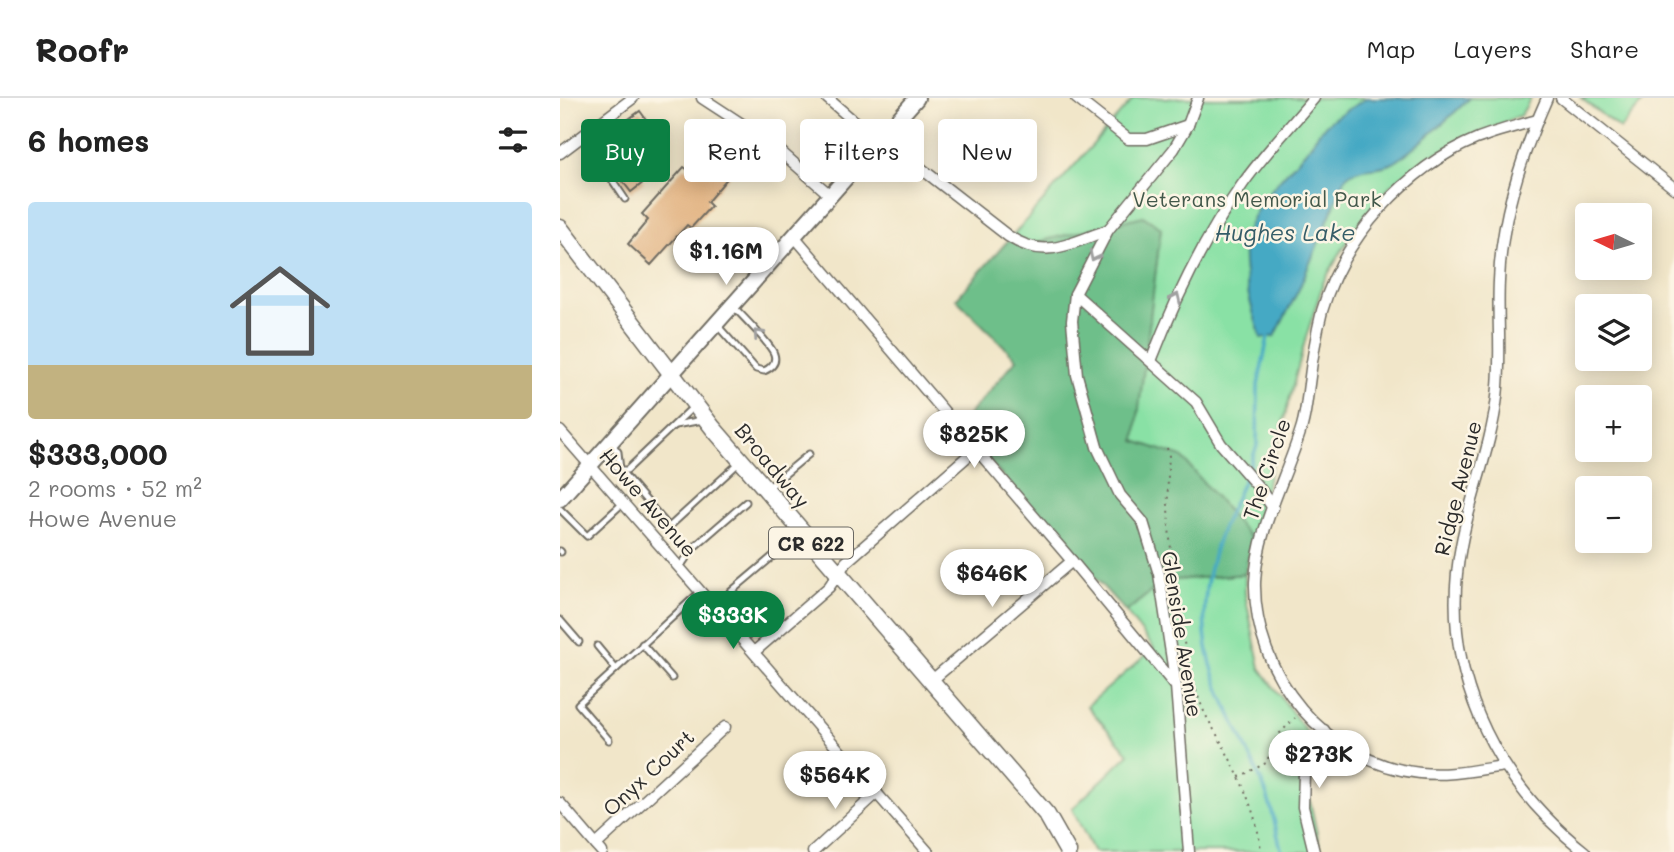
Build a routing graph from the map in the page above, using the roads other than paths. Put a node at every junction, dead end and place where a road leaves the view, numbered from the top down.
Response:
1 (633, 98) edge
2 (702, 98) edge
3 (827, 98) edge
4 (917, 98) edge
5 (1076, 98) edge
6 (1198, 98) edge
7 (1314, 98) edge
8 (1547, 98) edge
9 (1561, 98) edge
10 (604, 119) edge
11 (854, 119) edge
12 (898, 119) edge
13 (1537, 120) junction
14 (1188, 125) junction
15 (581, 136) edge
16 (560, 153) edge
17 (924, 173) edge
18 (614, 182) edge
19 (843, 182) edge
20 (1674, 188) edge
21 (831, 196) junction
22 (625, 199) dead end
23 (560, 228) edge
24 (1108, 230) junction
25 (794, 236) junction
26 (1075, 294) junction
27 (732, 306) junction
28 (716, 324) junction
29 (1151, 361) junction
30 (671, 375) junction
31 (695, 405) junction
32 (706, 420) junction
33 (674, 425) junction
34 (560, 431) edge
35 (606, 448) junction
36 (976, 449) junction
37 (809, 454) dead end
38 (741, 461) junction
39 (591, 465) junction
40 (620, 470) junction
41 (766, 490) junction
42 (560, 499) edge
43 (746, 502) dead end
44 (623, 503) junction
45 (1273, 508) junction
46 (560, 509) edge
47 (667, 525) junction
48 (652, 536) junction
49 (779, 551) dead end
50 (1072, 561) junction
51 (680, 567) junction
52 (838, 574) junction
53 (701, 591) junction
54 (714, 606) junction
55 (560, 620) edge
56 (579, 642) dead end
57 (642, 645) junction
58 (597, 646) dead end
59 (754, 652) junction
60 (616, 669) junction
61 (672, 678) dead end
62 (931, 681) junction
63 (1176, 686) junction
64 (725, 727) dead end
65 (1324, 730) junction
66 (609, 740) dead end
67 (1504, 766) junction
68 (877, 793) junction
69 (561, 805) edge
70 (599, 849) edge
71 (813, 852) edge
72 (928, 852) edge
73 (1068, 852) edge
74 (1189, 852) edge
75 (1314, 852) edge
76 (1585, 852) edge

1 - 10 street
2 - 21 street
3 - 11 street
4 - 12 main road
5 - 14 street
6 - 14 street, Glenside Avenue
29 -> 7 street
8 - 13 street, Ridge Avenue
9 - 20 street
13 - 45 street, The Circle
13 - 67 street, Ridge Avenue
14 - 24 street, Glenside Avenue
15 - 16 street
17 - 24 street
18 - 22 lane
19 - 21 main road
21 - 25 main road
23 - 30 main road, Broadway / CR 622
24 -> 26 street, Glenside Avenue
25 - 27 main road
25 - 36 street
26 - 29 street
26 - 63 street, Glenside Avenue
27 - 28 main road
28 -> 27 lane
28 - 30 main road
29 - 45 street
30 - 31 main road, Broadway / CR 622
30 - 35 main road
31 - 32 main road, Broadway / CR 622
31 - 33 lane
32 - 33 lane
32 - 38 main road, Broadway / CR 622
33 - 40 lane
34 - 39 street, Howe Avenue
35 - 39 main road
35 - 40 lane
35 - 40 lane
36 - 50 street
36 - 52 street
37 - 41 lane
38 - 41 main road, Broadway / CR 622
38 - 47 lane
39 - 42 main road
39 - 44 street, Howe Avenue
40 - 47 lane
41 - 52 main road, Broadway / CR 622
43 - 51 lane
44 - 46 lane
44 - 48 street, Howe Avenue
45 - 65 street, The Circle
47 - 48 lane
48 - 51 street, Howe Avenue
49 - 54 lane
50 - 62 street
50 - 63 street
51 - 53 street, Howe Avenue
52 - 59 street
52 - 62 main road, Broadway / CR 622
53 - 54 street, Howe Avenue
53 - 57 lane
54 - 59 street, Howe Avenue
55 - 56 lane
57 - 60 lane
57 - 61 lane
58 - 60 lane
59 - 68 street, Howe Avenue
60 - 66 lane
62 - 73 main road, Broadway / CR 622
63 - 74 street, Glenside Avenue
64 - 70 street, Onyx Court
65 - 67 street, The Circle
65 - 75 street
67 - 76 street, Ridge Avenue
68 - 71 street
68 - 72 street, Howe Avenue
69 - 70 street

